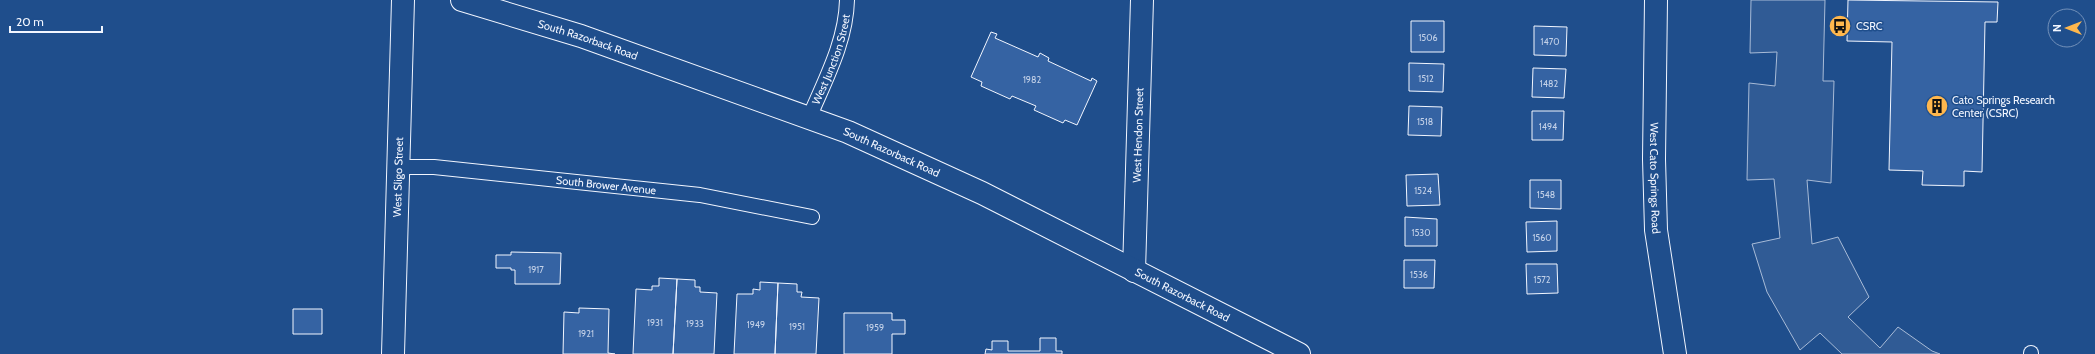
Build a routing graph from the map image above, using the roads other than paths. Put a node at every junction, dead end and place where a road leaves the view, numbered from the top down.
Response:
1 (403, 0) edge
2 (462, 0) edge
3 (847, 0) edge
4 (1142, 0) edge
5 (1656, 0) edge
6 (808, 118) junction
7 (399, 167) junction
8 (812, 217) dead end
9 (1134, 271) junction
10 (393, 354) edge
11 (1299, 354) edge
12 (1675, 354) edge

1 - 7 street, West Sligo Street
2 - 6 street, South Razorback Road
3 - 6 lane, West Junction Street
4 - 9 street, West Hendon Street
5 - 12 street, West Cato Springs Road
6 - 9 street, South Razorback Road
7 - 8 lane, South Brower Avenue
7 - 10 street, West Sligo Street
9 - 11 street, South Razorback Road

